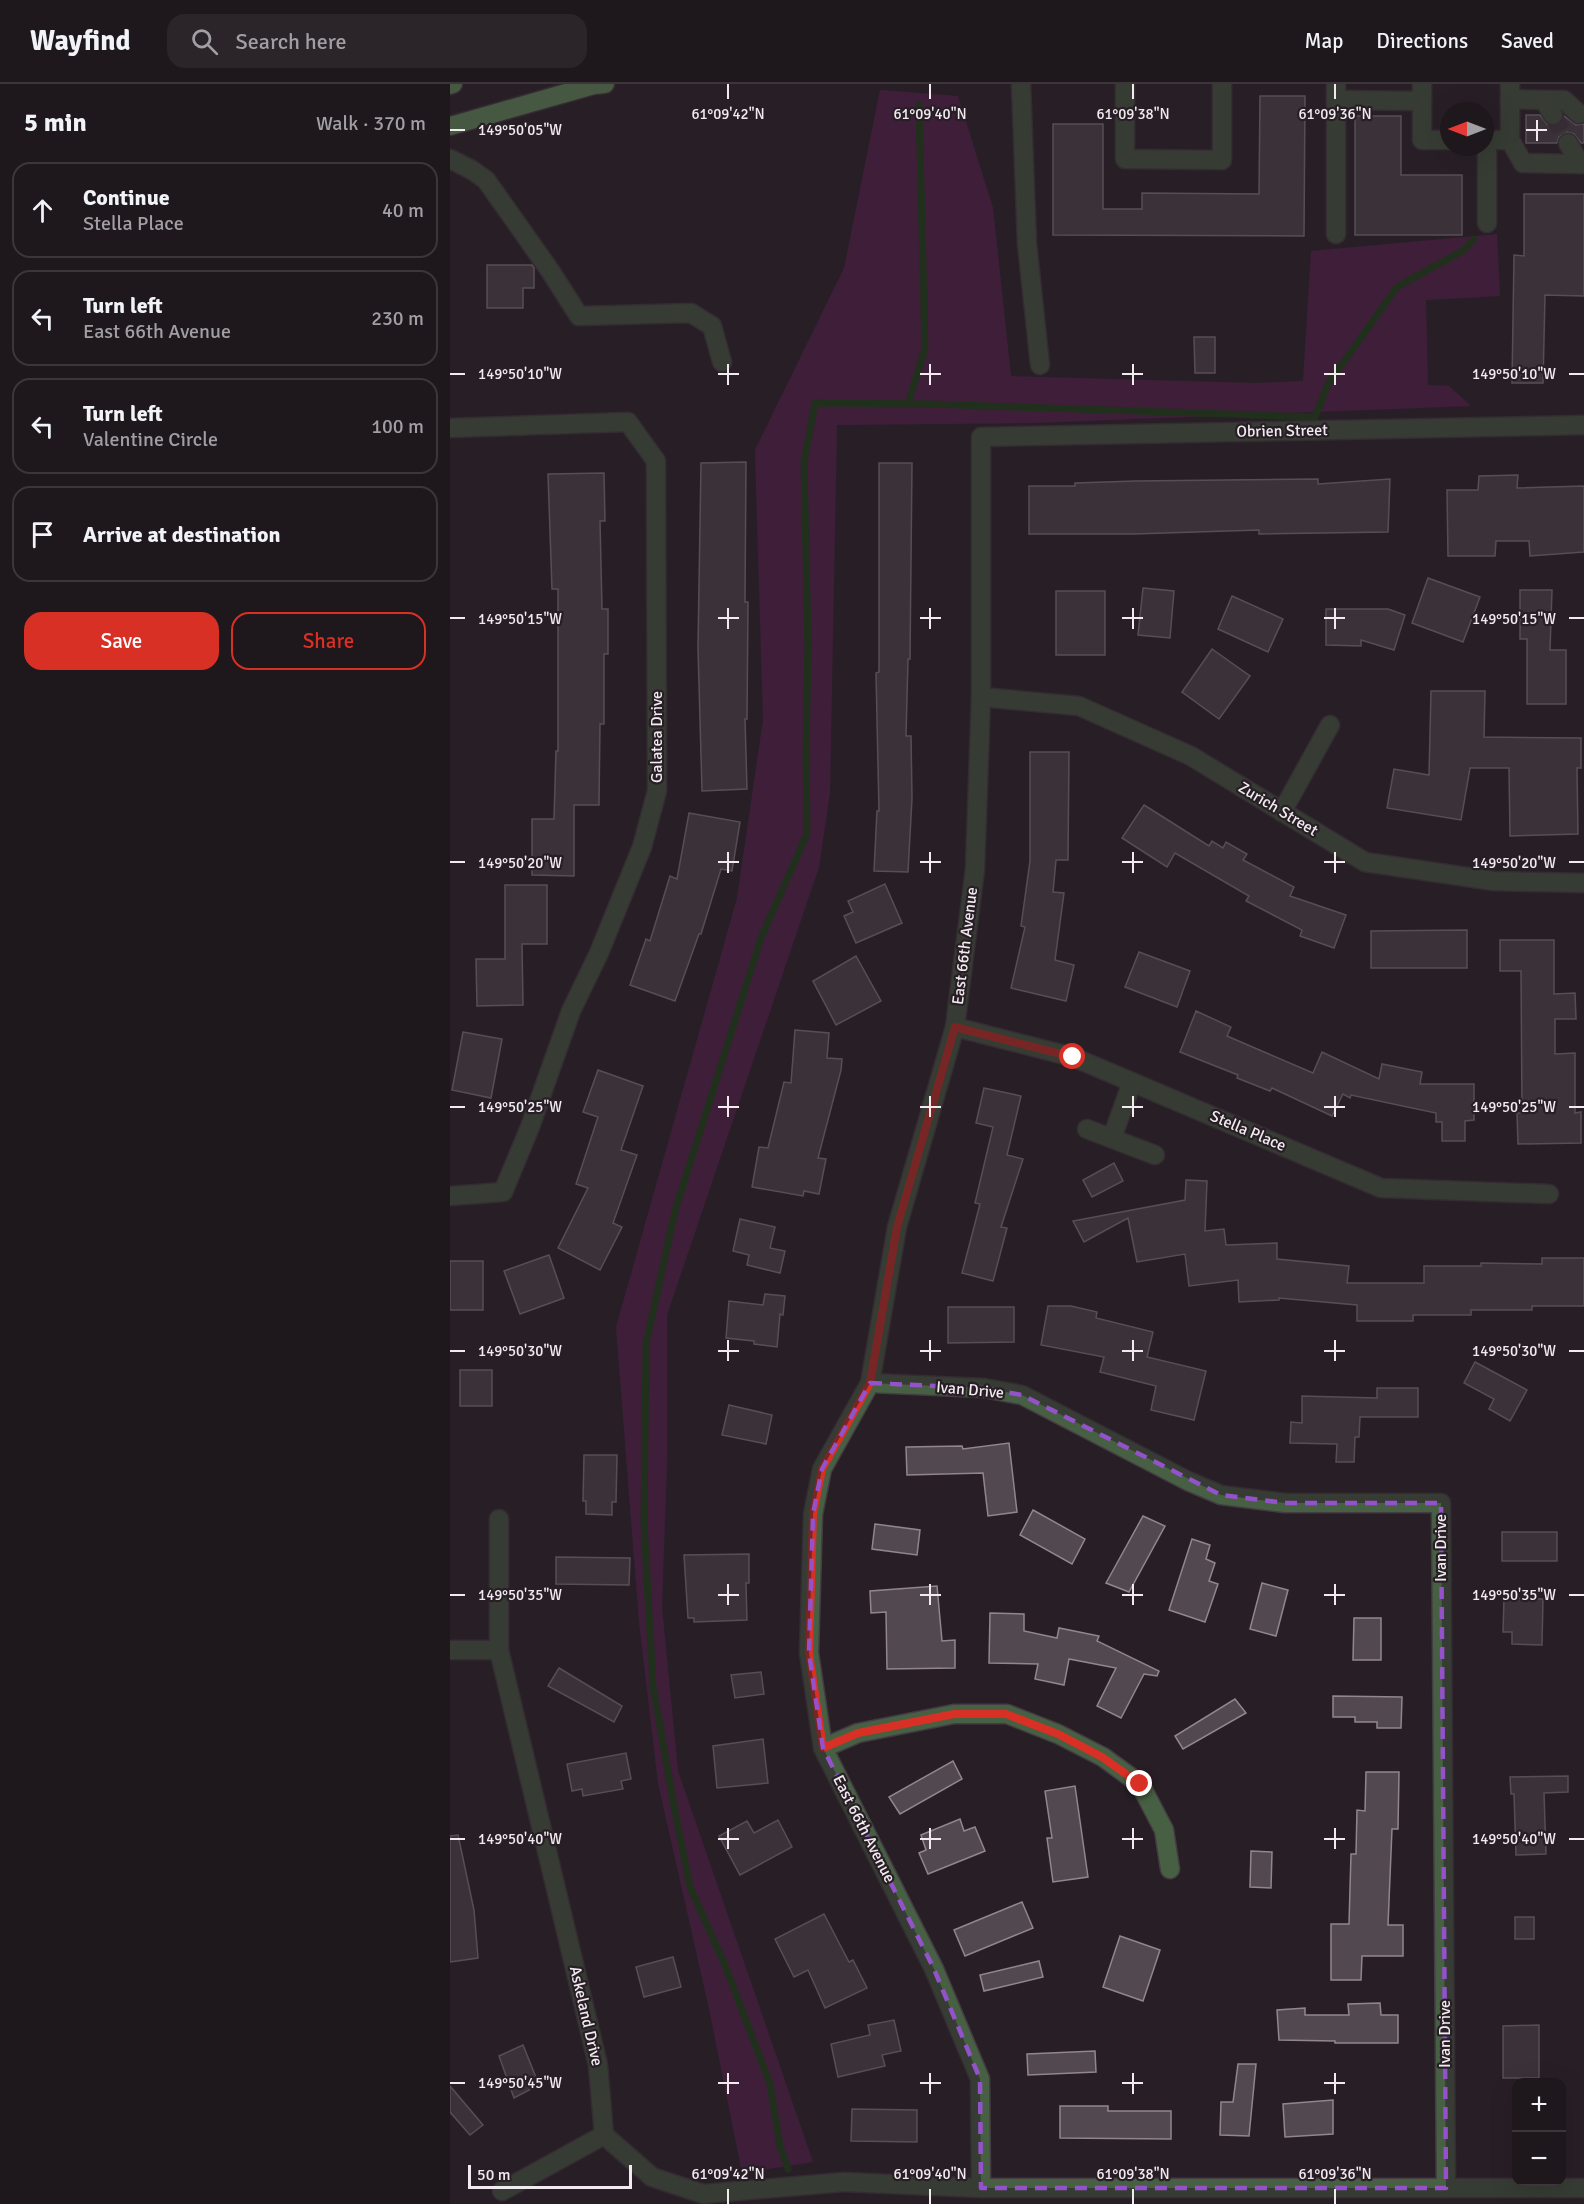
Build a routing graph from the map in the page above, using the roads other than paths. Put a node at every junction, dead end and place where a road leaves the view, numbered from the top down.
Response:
1 (605, 84) edge
2 (1021, 84) edge
3 (1125, 84) edge
4 (1222, 84) edge
5 (1510, 91) edge
6 (1336, 92) edge
7 (1422, 92) edge
8 (1579, 114) dead end
9 (450, 126) edge
10 (1440, 140) edge
11 (1494, 140) edge
12 (1510, 140) junction
13 (1568, 143) tunnel mouth
14 (1486, 156) edge
15 (450, 159) edge
16 (1582, 164) edge
17 (1488, 223) dead end
18 (1336, 234) dead end
19 (722, 362) dead end
20 (1040, 365) dead end
21 (1584, 425) edge
22 (450, 428) edge
23 (981, 437) joint
24 (981, 697) junction
25 (1330, 725) dead end
26 (1282, 812) junction
27 (1584, 883) edge
28 (955, 1027) junction
29 (1132, 1082) junction
30 (1087, 1129) dead end
31 (1112, 1138) junction
32 (1155, 1155) dead end
33 (1549, 1194) dead end
34 (450, 1196) edge
35 (870, 1383) junction
36 (499, 1519) dead end
37 (450, 1650) edge
38 (499, 1650) junction
39 (823, 1748) junction
40 (1170, 1869) dead end
41 (604, 2135) junction
42 (981, 2188) junction
43 (1446, 2188) junction
44 (1584, 2188) edge
45 (502, 2191) dead end

1 - 9 main road
2 - 20 street
3 - 4 street
5 - 8 street
5 - 12 street
6 - 7 street
6 - 18 street
7 - 10 street
11 - 12 street
12 - 16 street
13 - 16 street
14 - 17 street
15 - 19 street
21 - 23 street, Obrien Street
22 - 34 street, Galatea Drive
23 - 24 street, East 66th Avenue
24 - 26 street, Zurich Street
24 - 28 street, East 66th Avenue
25 - 26 street
26 - 27 street, Zurich Street
28 - 29 street, Stella Place
28 - 35 street, East 66th Avenue
29 - 31 street
29 - 33 street, Stella Place
30 - 31 street
31 - 32 street
35 - 39 street, East 66th Avenue
35 - 43 street, Ivan Drive
36 - 38 street, Askeland Drive
37 - 38 street
38 - 41 street, Askeland Drive
39 - 40 street
39 - 42 street, East 66th Avenue
41 - 42 street
41 - 45 street
42 - 43 street
43 - 44 street

